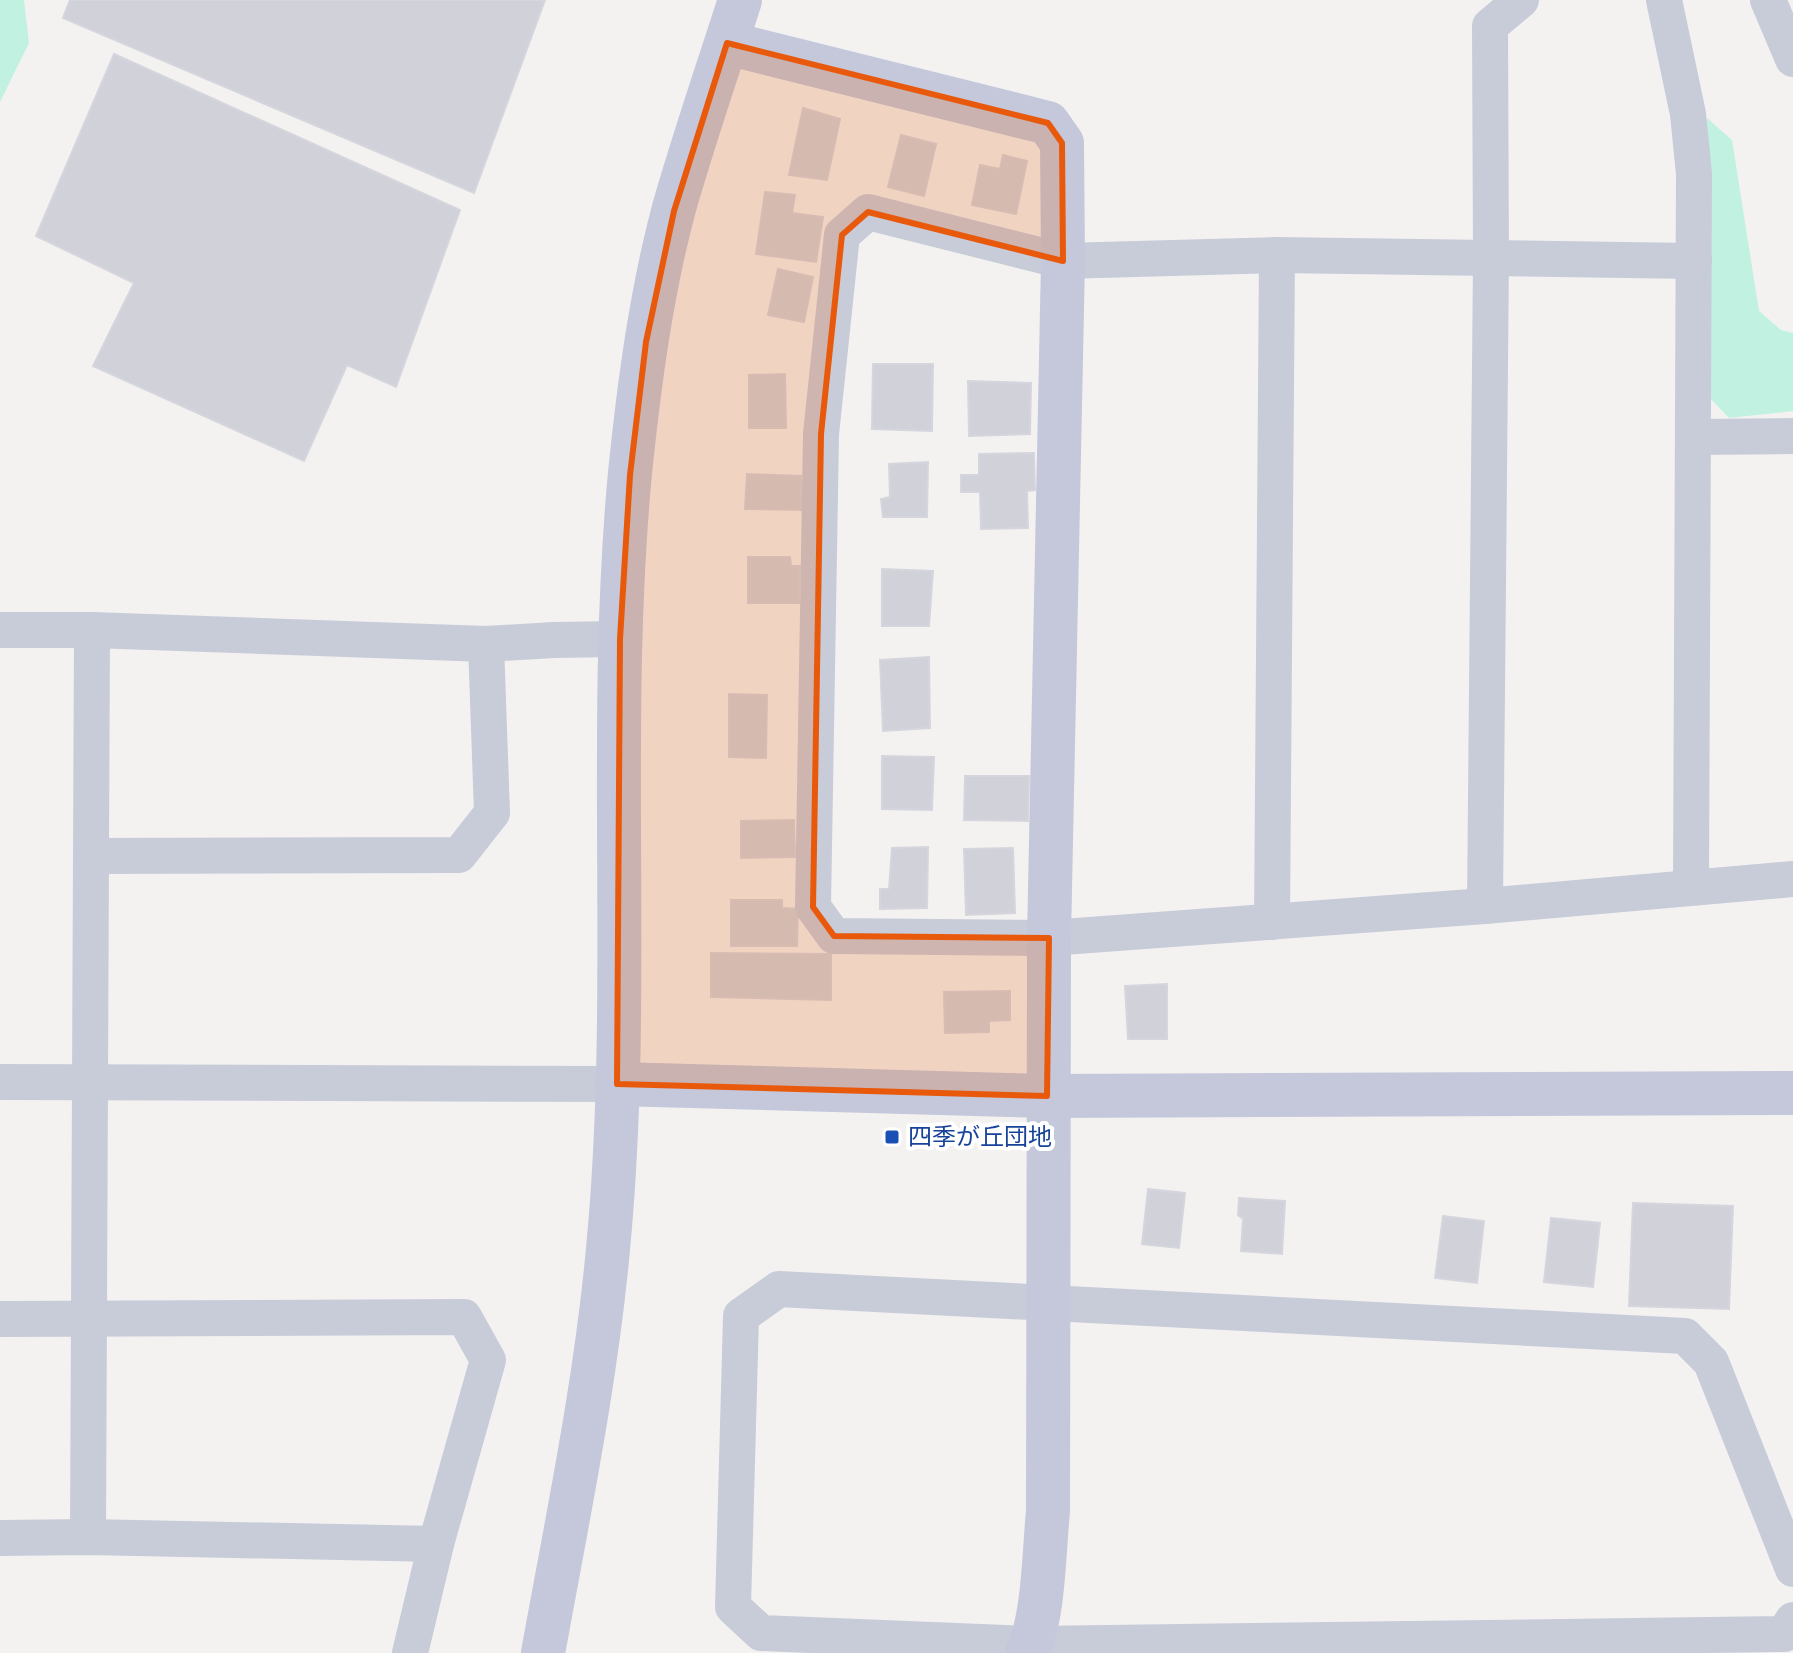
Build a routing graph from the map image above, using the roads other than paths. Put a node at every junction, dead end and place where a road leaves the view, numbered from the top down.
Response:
1 (740, 0) edge
2 (1521, 0) edge
3 (1664, 0) edge
4 (1768, 0) edge
5 (727, 43) junction
6 (1793, 59) edge
7 (1277, 255) junction
8 (1491, 257) junction
9 (1063, 261) junction
10 (1694, 261) junction
11 (1793, 436) edge
12 (1693, 437) junction
13 (0, 630) edge
14 (92, 630) junction
15 (620, 639) junction
16 (486, 644) junction
17 (92, 856) junction
18 (1793, 879) edge
19 (1691, 886) junction
20 (1485, 906) junction
21 (1272, 922) junction
22 (1049, 938) junction
23 (0, 1082) edge
24 (89, 1082) junction
25 (617, 1084) junction
26 (1793, 1093) edge
27 (1047, 1096) junction
28 (1048, 1304) junction
29 (0, 1319) edge
30 (91, 1321) junction
31 (88, 1537) junction
32 (0, 1538) edge
33 (436, 1544) junction
34 (1793, 1569) edge
35 (1793, 1620) edge
36 (1029, 1649) edge
37 (410, 1653) edge
38 (543, 1653) edge

1 - 5 street
2 - 8 street
3 - 10 street
4 - 6 street
5 - 9 street
5 - 15 street
7 - 8 street
7 - 9 street
7 - 21 street
8 - 10 street
8 - 20 street
9 - 22 street
9 - 22 street
10 - 12 street
11 - 12 street
12 - 19 street
13 - 14 street
14 - 16 street
14 - 17 street
15 - 16 street
15 - 25 street
16 - 17 street
17 - 24 street
18 - 19 street
19 - 20 street
20 - 21 street
21 - 22 street
22 - 27 street
23 - 24 street
24 - 25 street
24 - 30 street
25 - 27 street
25 - 38 street
26 - 27 street
27 - 28 street
28 - 34 street
28 - 36 street
28 - 36 street
29 - 30 street
30 - 31 street
30 - 33 street
31 - 32 street
31 - 33 street
33 - 37 street
35 - 36 street

